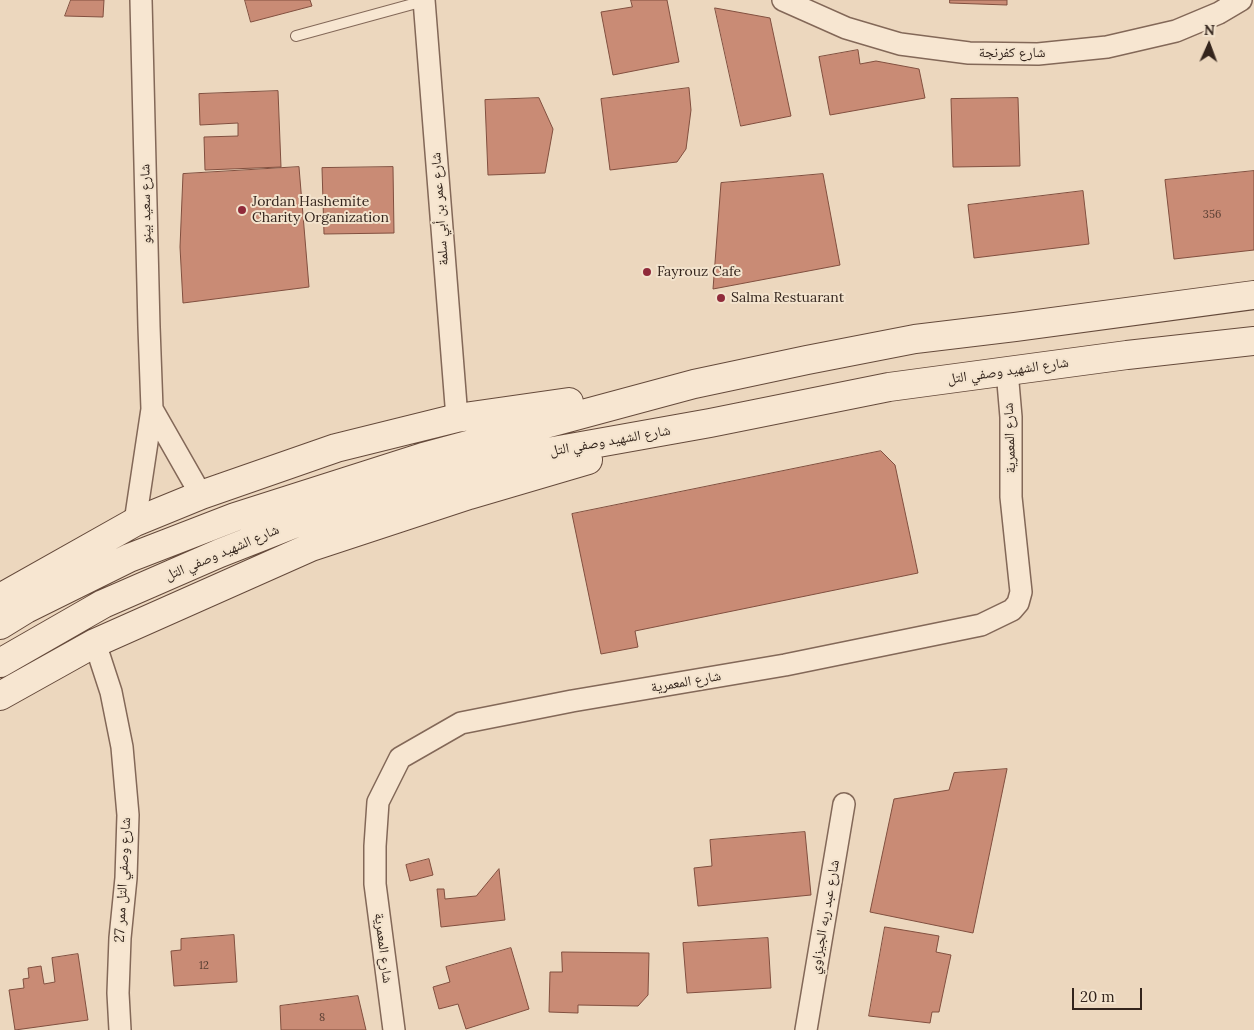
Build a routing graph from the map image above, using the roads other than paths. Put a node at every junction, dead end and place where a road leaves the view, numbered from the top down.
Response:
1 (141, 0) edge
2 (783, 0) edge
3 (1241, 0) edge
4 (424, 1) edge
5 (296, 36) dead end
6 (1254, 295) edge
7 (1254, 341) edge
8 (1006, 371) junction
9 (694, 384) junction
10 (152, 409) junction
11 (457, 418) junction
12 (710, 423) junction
13 (201, 495) junction
14 (134, 522) junction
15 (0, 598) edge
16 (0, 625) edge
17 (96, 643) junction
18 (0, 663) edge
19 (0, 696) edge
20 (844, 804) dead end
21 (120, 1030) edge
22 (394, 1030) edge
23 (806, 1030) edge

1 - 10 street, شارع سعيد بينو
2 - 3 street, شارع كفرنجة
4 - 5 lane
4 - 11 street, شارع عمر بن أبي سلمة
6 - 9 main road, شارع الشهيد وصفي التل
7 - 8 main road, شارع الشهيد وصفي التل
8 - 12 main road, شارع الشهيد وصفي التل
8 - 22 street, شارع المعمرية
9 - 11 main road
9 - 16 main road, شارع الشهيد وصفي التل
10 - 13 street, شارع سعيد بينو
10 - 14 street, شارع سعيد بينو
11 - 13 main road
12 - 17 main road
12 - 18 main road, شارع الشهيد وصفي التل
13 - 14 main road
14 - 15 main road
17 - 19 main road
17 - 21 street, شارع وصفي التل ممر 27
20 - 23 street, شارع عبد ربه الجيزاوي

